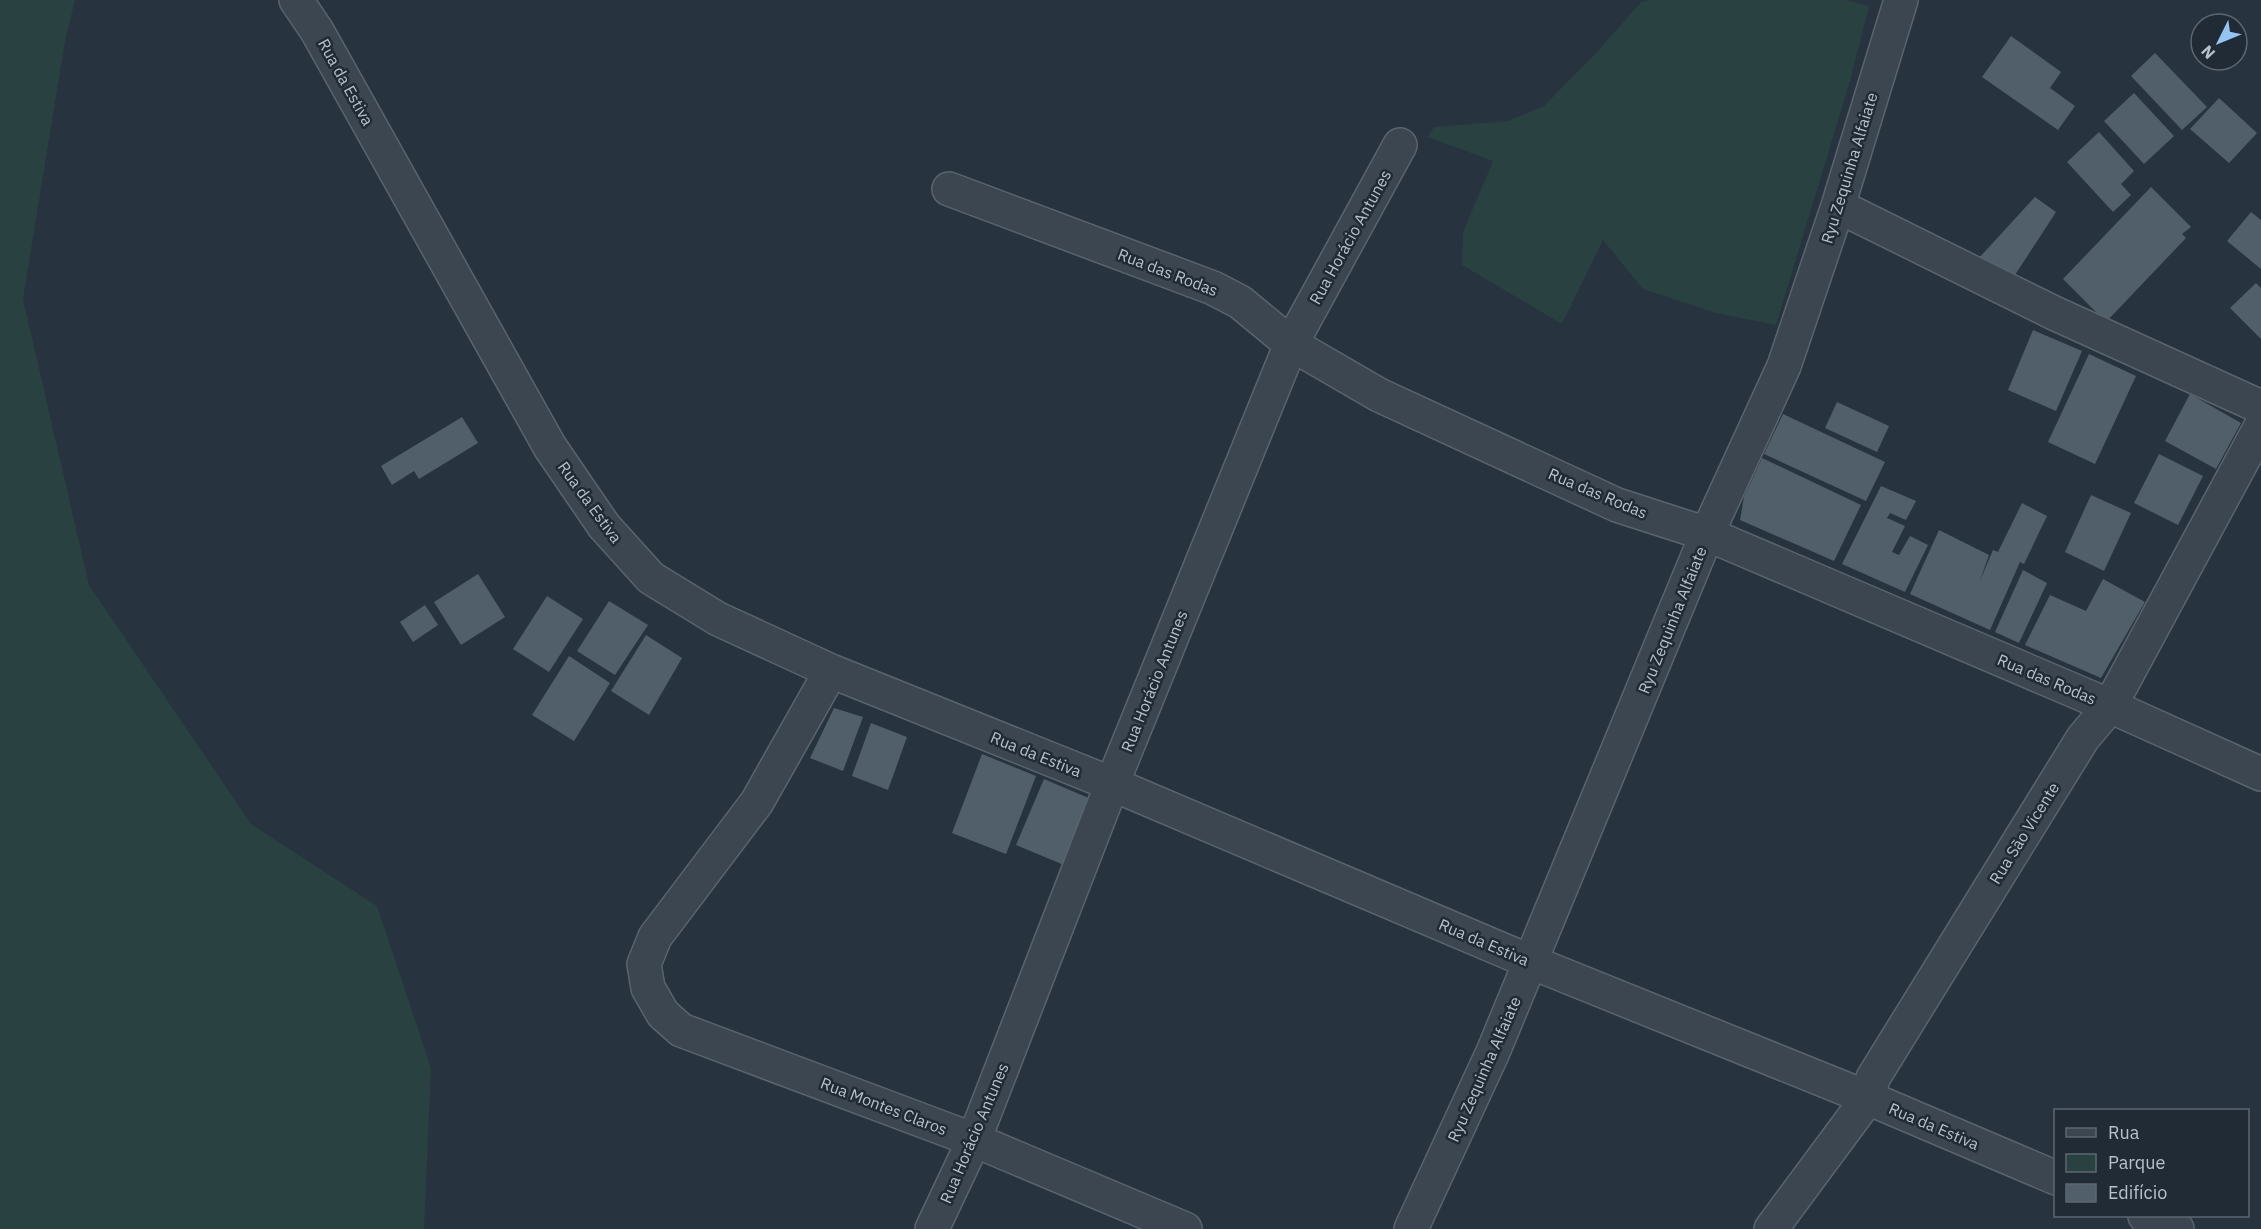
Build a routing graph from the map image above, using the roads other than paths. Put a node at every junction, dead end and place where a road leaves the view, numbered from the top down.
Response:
1 (297, 0) edge
2 (1901, 0) edge
3 (1400, 145) dead end
4 (949, 189) dead end
5 (1838, 206) junction
6 (1291, 344) junction
7 (2261, 406) edge
8 (2261, 426) edge
9 (1707, 534) junction
10 (831, 671) junction
11 (2110, 706) junction
12 (2261, 774) edge
13 (1112, 784) junction
14 (1531, 962) junction
15 (1868, 1098) junction
16 (974, 1140) junction
17 (2054, 1178) edge
18 (2150, 1217) edge
19 (932, 1229) edge
20 (1185, 1229) edge
21 (1411, 1229) edge
22 (1771, 1229) edge
23 (2177, 1229) edge

1 - 10 street, Rua da Estiva
2 - 5 street, Ryu Zequinha Alfaiate
3 - 6 street, Rua Horácio Antunes
4 - 6 street, Rua das Rodas
5 - 7 street
5 - 9 street, Ryu Zequinha Alfaiate
6 - 9 street, Rua das Rodas
6 - 13 street, Rua Horácio Antunes
8 - 11 street, Rua São Vicente
9 - 11 street, Rua das Rodas
9 - 14 street, Ryu Zequinha Alfaiate
10 - 13 street, Rua da Estiva
10 - 16 street, Rua Montes Claros
11 - 12 street, Rua das Rodas
11 - 15 street, Rua São Vicente
13 - 14 street, Rua da Estiva
13 - 16 street, Rua Horácio Antunes
14 - 15 street, Rua da Estiva
14 - 21 street, Ryu Zequinha Alfaiate
15 - 17 street, Rua da Estiva
15 - 22 street, Rua São Vicente
16 - 19 street, Rua Horácio Antunes
16 - 20 street, Rua Montes Claros
18 - 23 street

